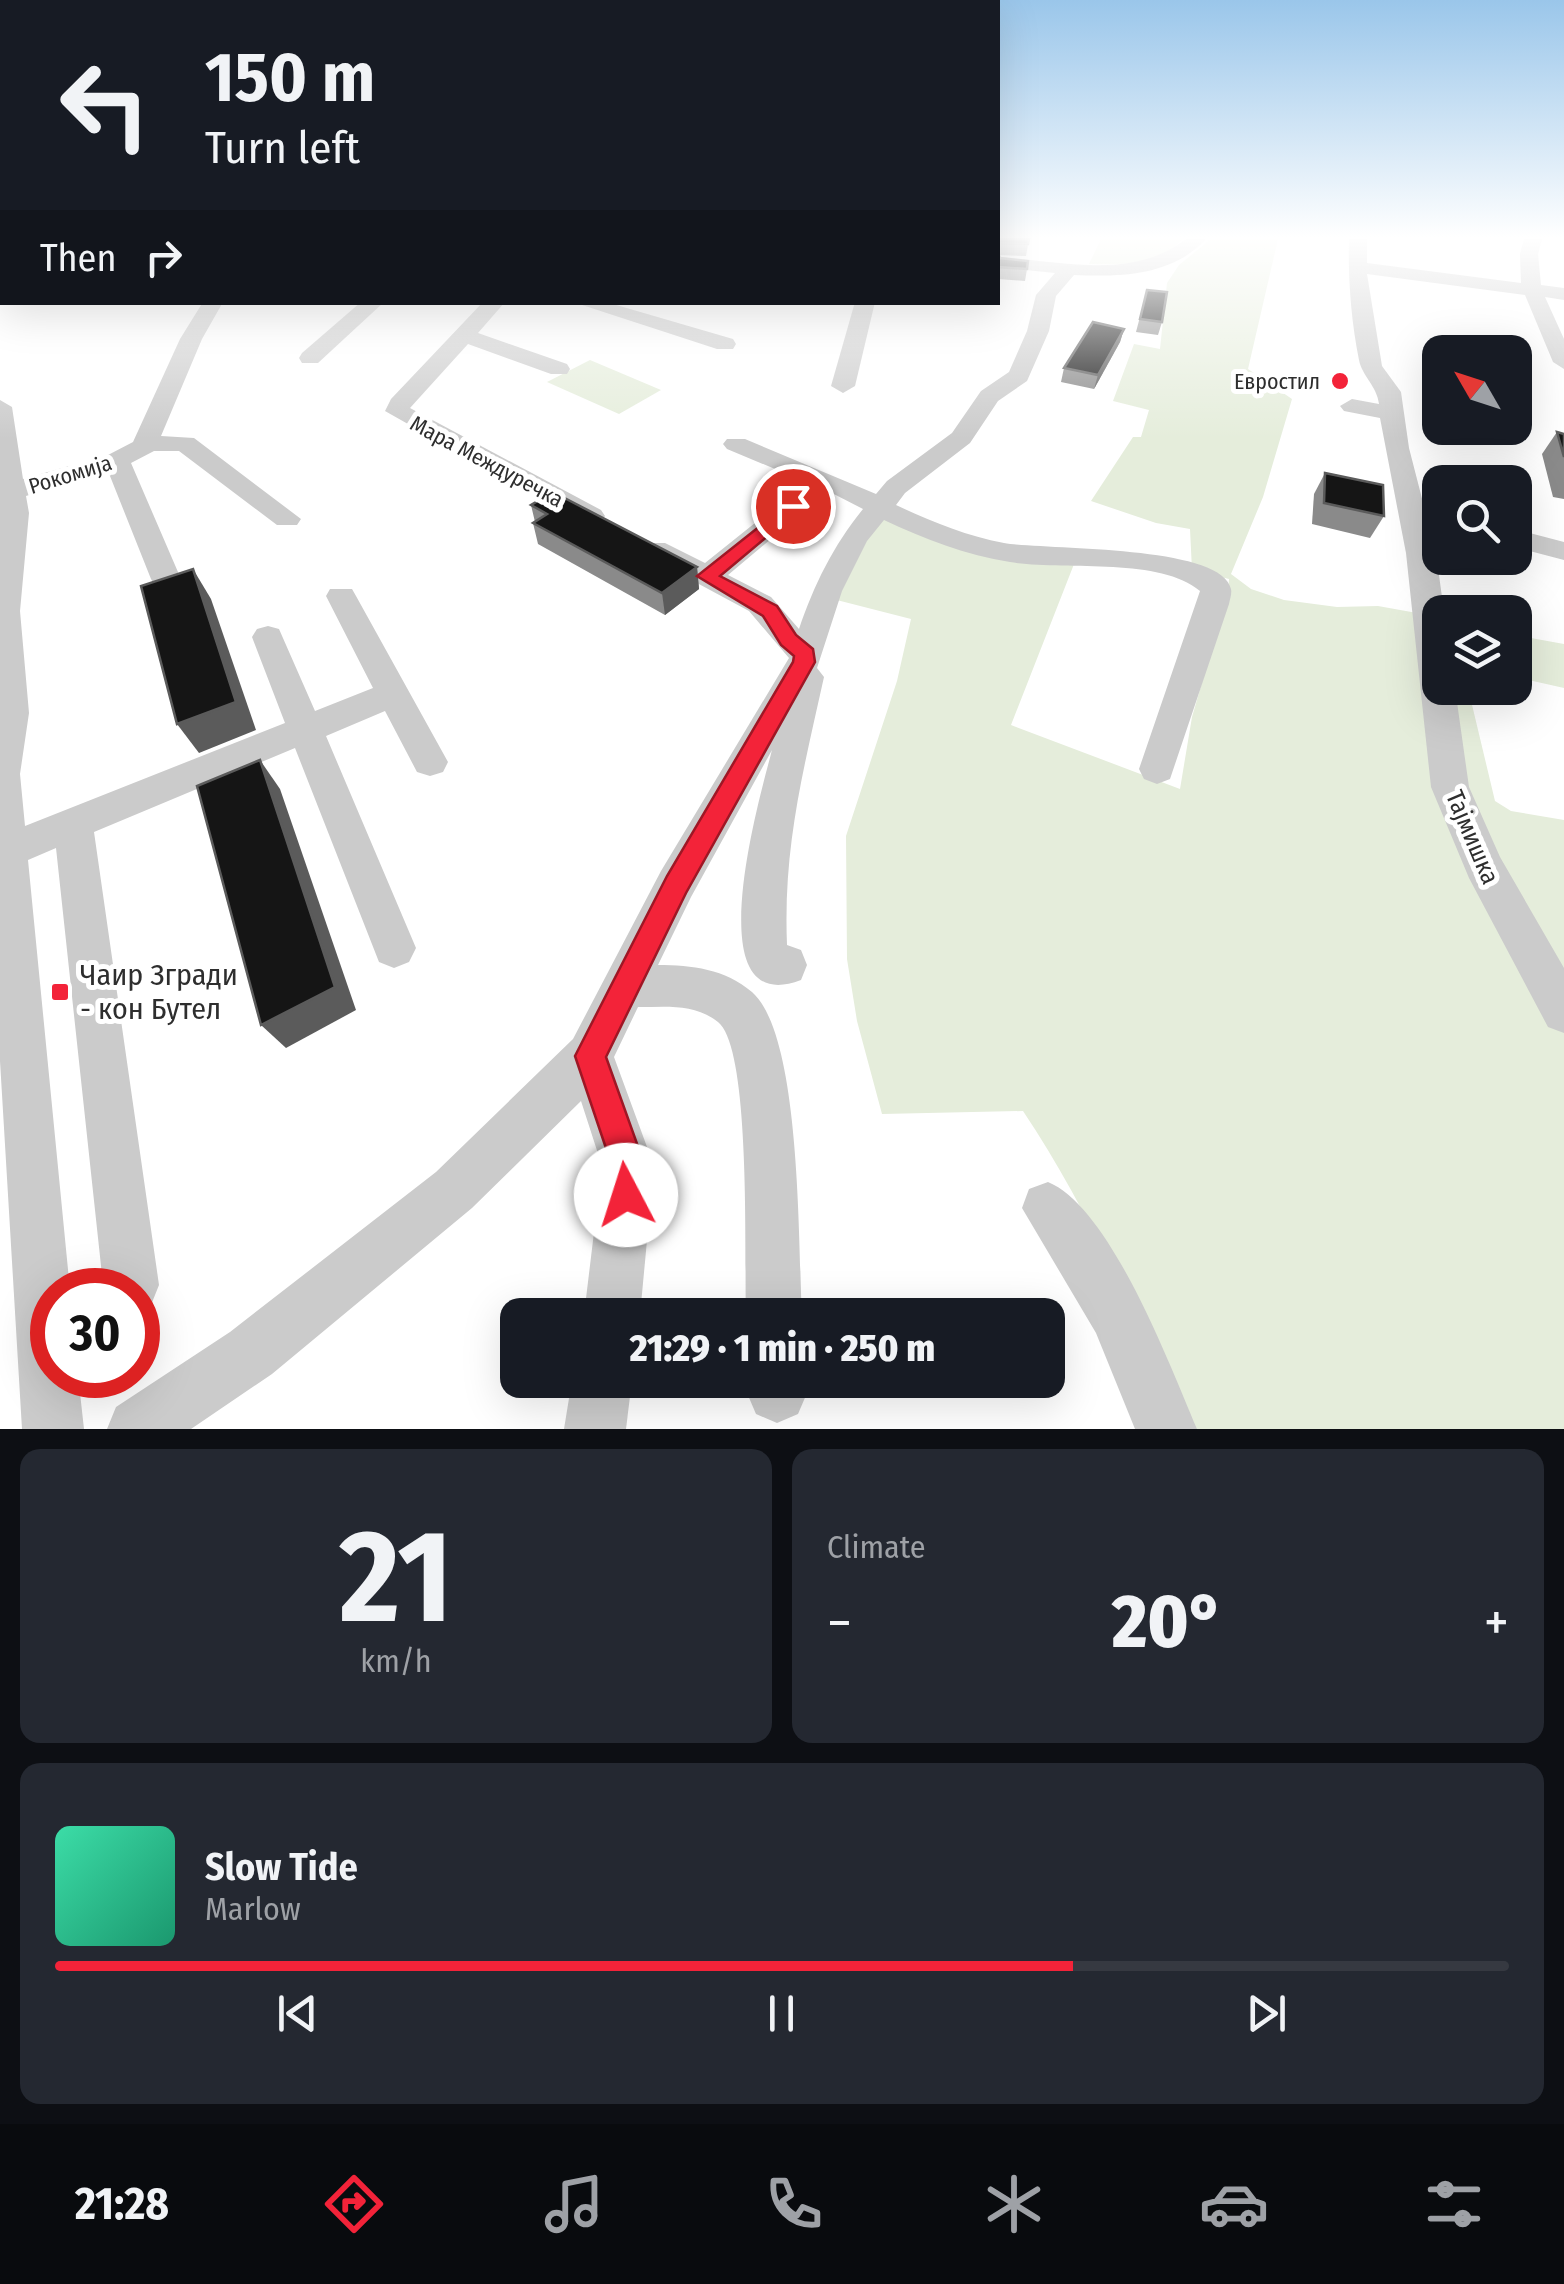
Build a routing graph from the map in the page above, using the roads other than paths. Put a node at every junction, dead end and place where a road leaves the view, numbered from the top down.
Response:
1 (211, 306) edge
2 (370, 306) edge
3 (492, 306) edge
4 (595, 306) edge
5 (863, 306) edge
6 (1044, 306) edge
7 (1362, 306) edge
8 (1541, 306) edge
9 (464, 335) junction
10 (725, 344) dead end
11 (310, 358) dead end
12 (1564, 362) edge
13 (559, 369) dead end
14 (843, 386) dead end
15 (0, 406) edge
16 (1352, 406) dead end
17 (1391, 412) junction
18 (146, 444) junction
19 (736, 444) dead end
20 (117, 460) junction
21 (822, 482) junction
22 (1406, 482) junction
23 (13, 491) junction
24 (1422, 493) edge
25 (876, 509) junction
26 (287, 519) dead end
27 (1532, 543) edge
28 (1564, 551) edge
29 (707, 576) junction
30 (166, 579) edge
31 (341, 596) dead end
32 (268, 636) dead end
33 (805, 658) junction
34 (395, 693) junction
35 (308, 728) junction
36 (430, 762) dead end
37 (1157, 769) dead end
38 (1, 772) edge
39 (72, 824) junction
40 (8, 850) junction
41 (394, 948) dead end
42 (784, 965) dead end
43 (628, 986) junction
44 (1564, 1010) edge
45 (590, 1056) junction
46 (1048, 1208) dead end
47 (43, 1268) edge
48 (130, 1268) edge
49 (614, 1298) edge
50 (773, 1298) edge
51 (52, 1398) edge
52 (599, 1398) edge
53 (54, 1429) edge
54 (138, 1429) edge
55 (594, 1429) edge
56 (1166, 1429) edge

1 - 18 street
2 - 11 street
3 - 9 street, Мара Междуречка
4 - 10 street
5 - 14 street
6 - 25 street
7 - 17 street, Тајмишка
8 - 12 street
9 - 13 street
9 - 29 street, Мара Междуречка
15 - 23 street
16 - 17 street
17 - 22 street, Тајмишка
18 - 20 street, Рокомија
18 - 26 street
19 - 21 street
20 - 23 street, Рокомија
20 - 30 street
21 - 25 street
21 - 29 street
22 - 24 street
22 - 44 street, Тајмишка
23 - 38 street
25 - 33 street
25 - 37 street
27 - 28 street
29 - 33 street
31 - 34 street
32 - 35 street
33 - 42 street
33 - 43 street
34 - 35 street
34 - 36 street
35 - 39 street
35 - 41 street
38 - 40 street
39 - 40 street
39 - 48 street
40 - 47 street
43 - 45 street
43 - 50 street
45 - 49 street
45 - 54 street
46 - 56 street
51 - 53 street
52 - 55 street

